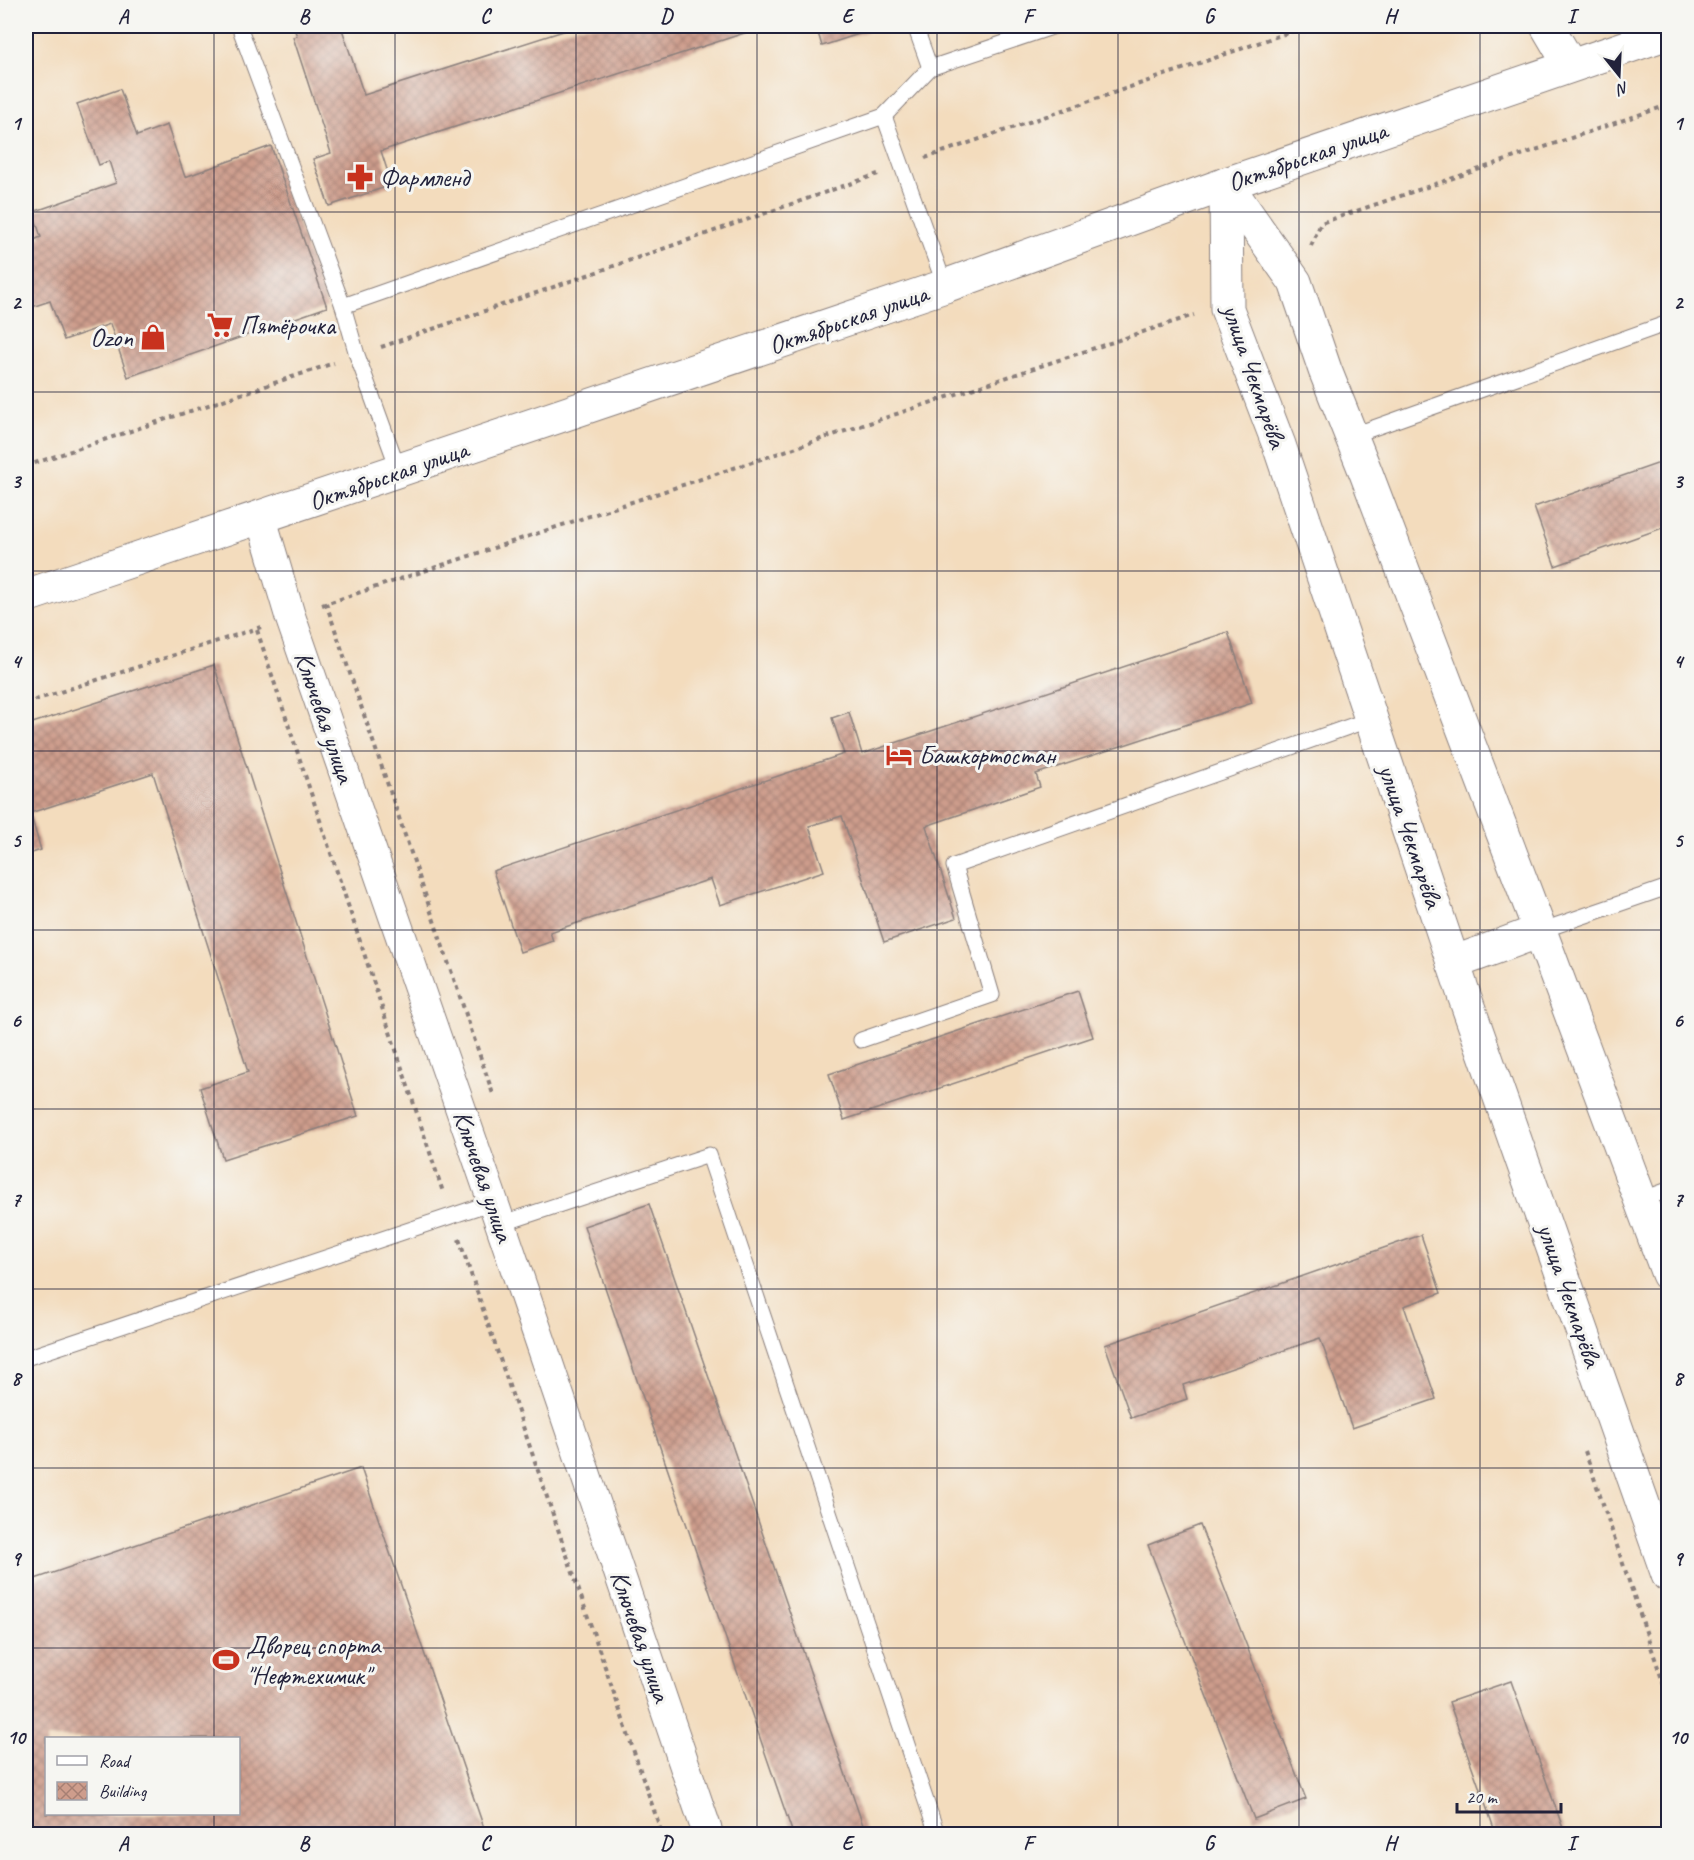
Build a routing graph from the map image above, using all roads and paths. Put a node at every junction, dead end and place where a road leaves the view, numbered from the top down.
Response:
1 (239, 26) edge
2 (915, 26) edge
3 (1054, 26) edge
4 (1307, 26) edge
5 (1547, 26) edge
6 (1567, 26) edge
7 (1668, 33) edge
8 (1570, 65) junction
9 (930, 68) junction
10 (1668, 105) edge
11 (884, 116) junction
12 (902, 166) junction
13 (1226, 184) junction
14 (1294, 282) junction
15 (945, 286) junction
16 (343, 306) junction
17 (1227, 309) junction
18 (1668, 323) edge
19 (357, 355) junction
20 (1351, 436) junction
21 (26, 466) edge
22 (399, 471) junction
23 (261, 518) junction
24 (26, 596) edge
25 (290, 616) junction
26 (257, 629) junction
27 (26, 703) edge
28 (1371, 719) junction
29 (1668, 887) edge
30 (1540, 931) junction
31 (1453, 963) junction
32 (861, 1040) dead end
33 (1655, 1195) edge
34 (497, 1213) junction
35 (451, 1217) junction
36 (1668, 1274) edge
37 (26, 1358) edge
38 (1668, 1575) edge
39 (662, 1834) edge
40 (708, 1834) edge
41 (938, 1834) edge

1 - 16 lane
2 - 9 lane
3 - 9 lane
4 - 12 path
5 - 8 main road
6 - 8 main road
7 - 8 main road, Октябрьская улица
8 - 13 main road, Октябрьская улица
9 - 11 lane
10 - 14 path
11 - 12 lane
11 - 16 lane
12 - 15 lane
12 - 19 path
13 - 14 main road
13 - 15 main road, Октябрьская улица
13 - 17 main road, улица Чекмарёва
14 - 20 main road
15 - 22 main road, Октябрьская улица
16 - 19 lane
17 - 25 path
17 - 28 main road, улица Чекмарёва
18 - 20 lane
19 - 21 path
19 - 22 lane
20 - 30 main road
22 - 23 main road, Октябрьская улица
23 - 24 main road, Октябрьская улица
23 - 25 street, Ключевая улица
25 - 26 path
25 - 34 street, Ключевая улица
26 - 27 path
26 - 35 path
28 - 31 main road, улица Чекмарёва
28 - 32 lane
29 - 30 lane
30 - 31 main road
30 - 33 main road
31 - 38 main road, улица Чекмарёва
33 - 36 main road
34 - 35 lane
34 - 40 street, Ключевая улица
34 - 41 lane
35 - 37 lane
35 - 39 path

